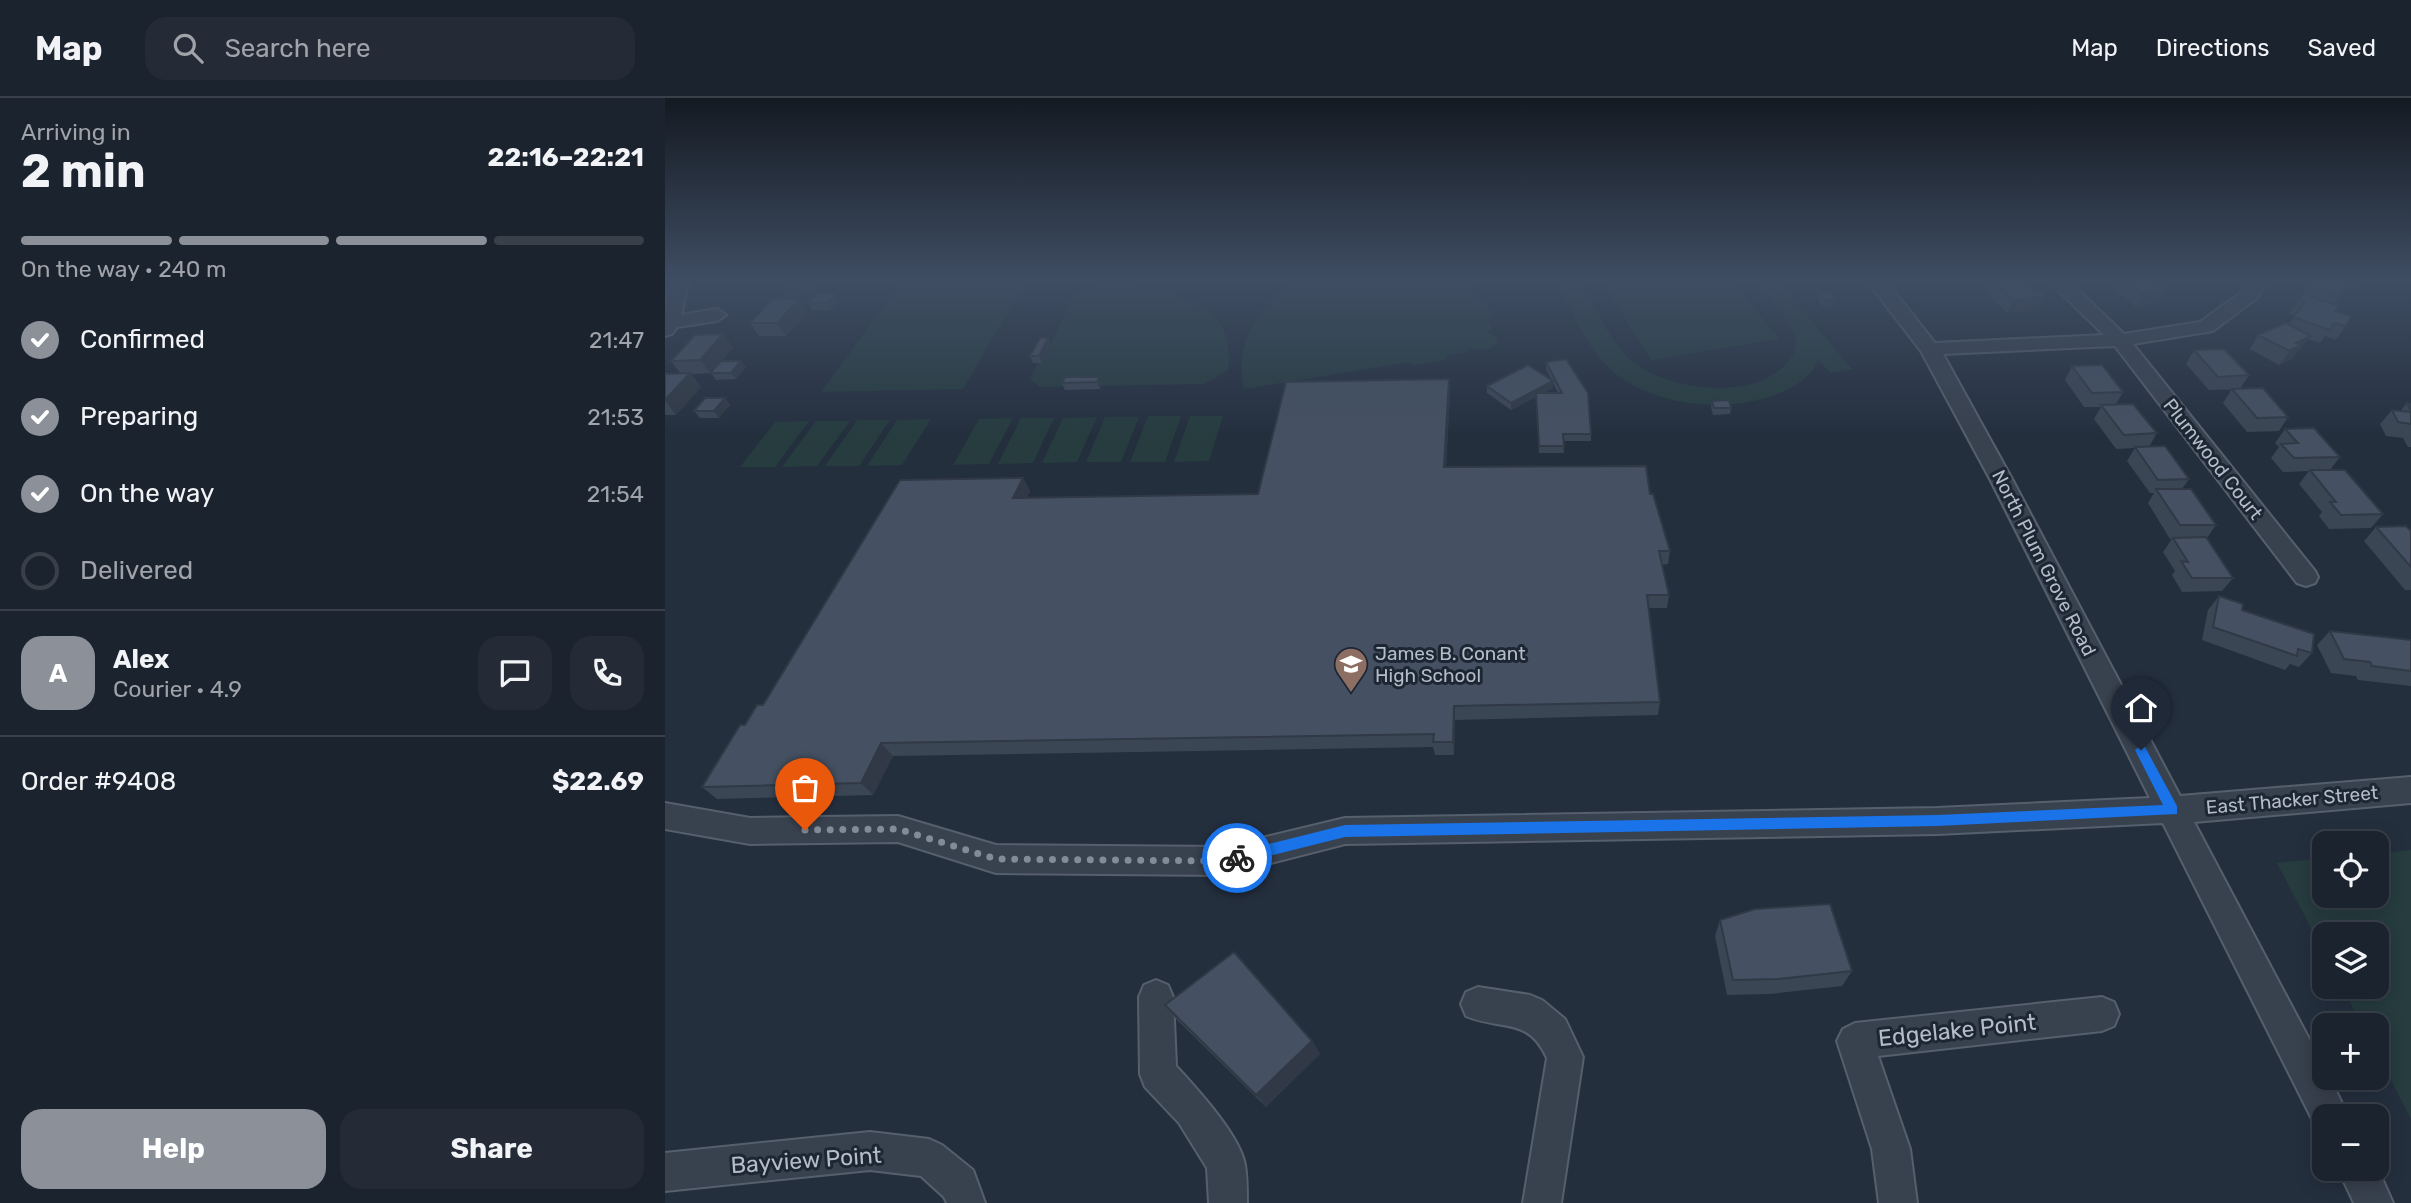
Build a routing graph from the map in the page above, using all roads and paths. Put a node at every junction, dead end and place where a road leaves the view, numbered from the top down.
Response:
1 (1917, 333) edge
2 (2112, 333) edge
3 (2169, 333) edge
4 (2120, 340) junction
5 (1930, 349) junction
6 (2306, 578) dead end
7 (2411, 790) edge
8 (2172, 810) junction
9 (665, 816) edge
10 (1156, 997) dead end
11 (1478, 1004) dead end
12 (2102, 1014) dead end
13 (2324, 1104) edge
14 (665, 1172) edge
15 (2363, 1181) edge
16 (966, 1203) edge
17 (1228, 1203) edge
18 (1542, 1203) edge
19 (1898, 1203) edge
20 (2374, 1203) edge

1 - 5 street, North Plum Grove Road
2 - 4 street, Plumwood Court
3 - 4 street
4 - 5 street
4 - 6 street, Plumwood Court
5 - 8 street, North Plum Grove Road
7 - 8 street, East Thacker Street
8 - 9 street
8 - 13 street, North Plum Grove Road
10 - 17 street
11 - 18 street
12 - 19 street, Edgelake Point
14 - 16 street, Bayview Point
15 - 20 street

